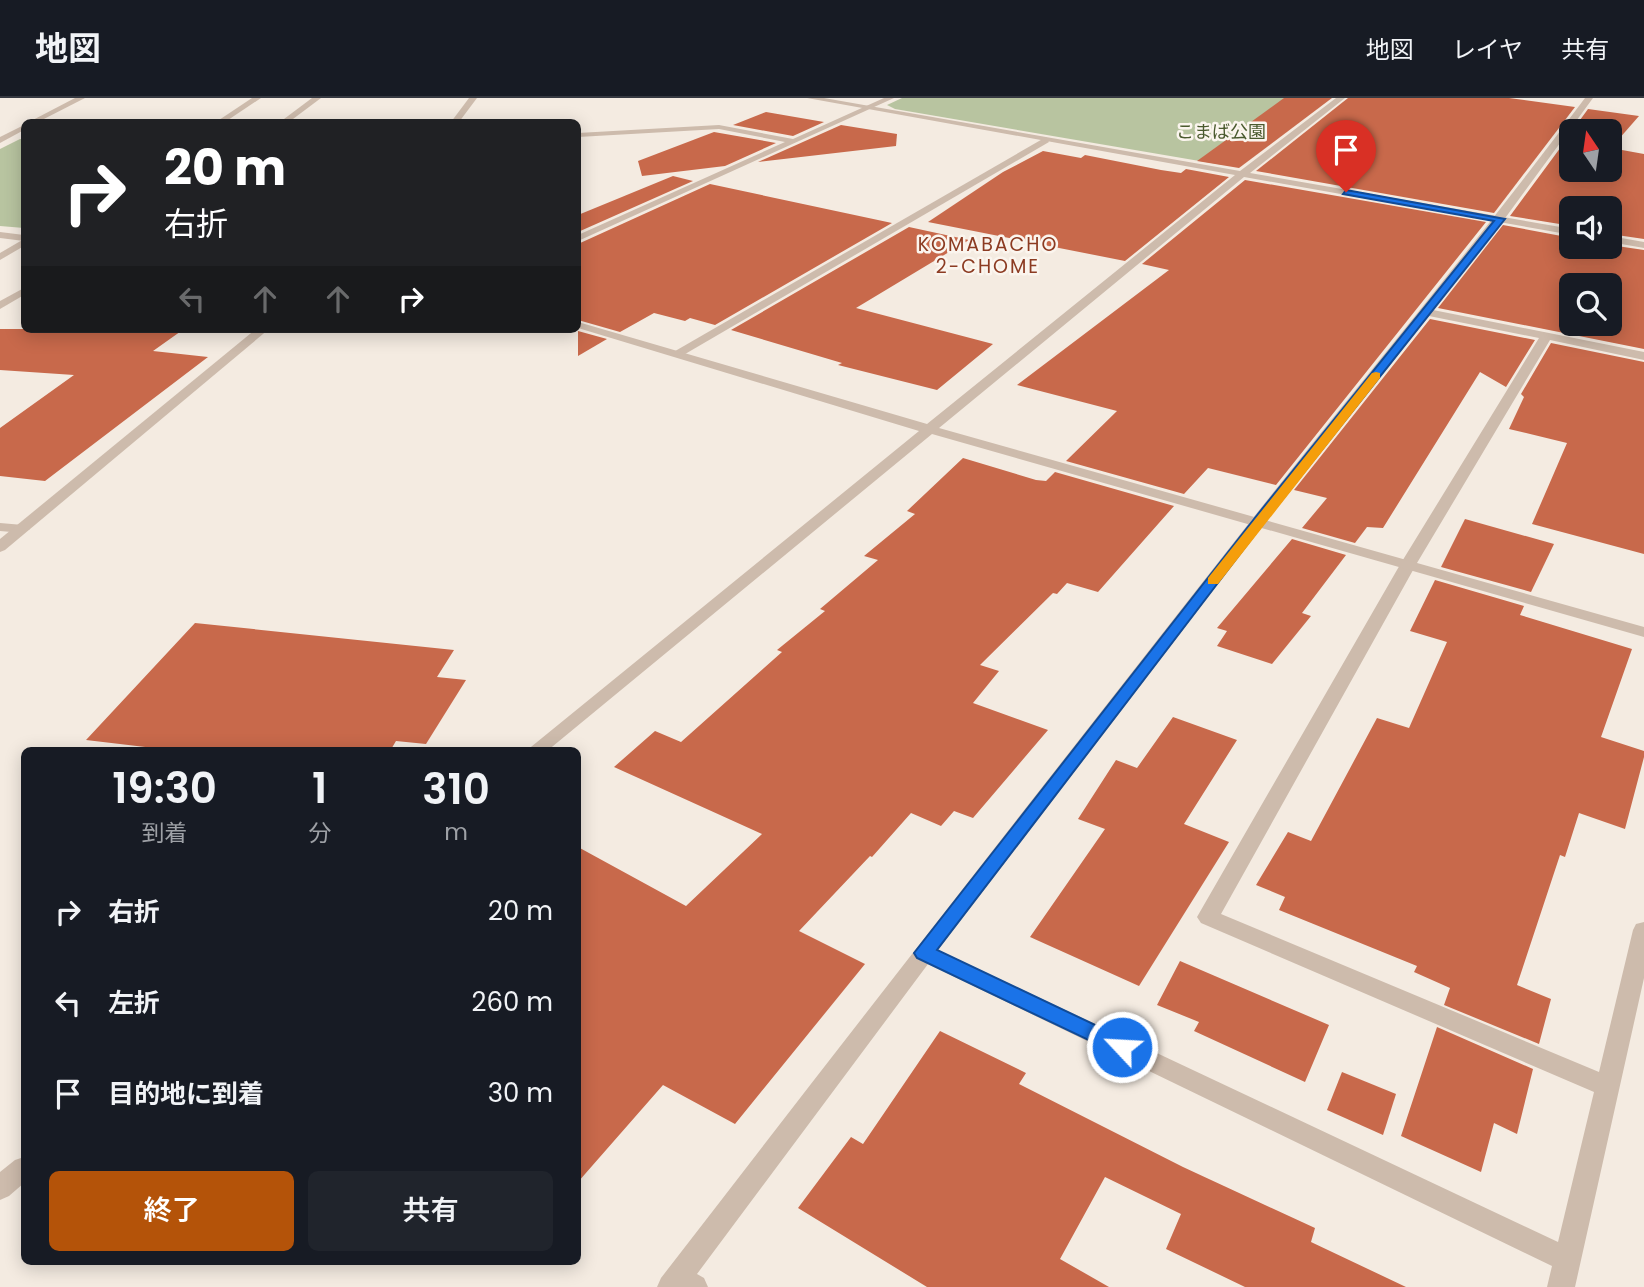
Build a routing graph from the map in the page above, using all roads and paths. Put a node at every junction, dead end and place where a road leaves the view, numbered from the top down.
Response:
1 (81, 98) edge
2 (257, 98) edge
3 (317, 98) edge
4 (472, 98) edge
5 (811, 98) edge
6 (890, 98) edge
7 (1341, 98) edge
8 (1589, 98) edge
9 (868, 108) junction
10 (39, 119) edge
11 (225, 119) edge
12 (288, 119) edge
13 (457, 119) edge
14 (21, 129) edge
15 (10, 135) junction
16 (21, 135) edge
17 (581, 135) edge
18 (0, 140) edge
19 (1046, 140) junction
20 (792, 141) junction
21 (1242, 174) junction
22 (1500, 219) junction
23 (1559, 230) edge
24 (0, 235) edge
25 (581, 236) edge
26 (21, 239) edge
27 (1622, 241) edge
28 (21, 242) edge
29 (1644, 245) edge
30 (0, 257) edge
31 (21, 293) edge
32 (0, 306) edge
33 (1427, 312) junction
34 (581, 326) edge
35 (258, 333) edge
36 (1546, 337) junction
37 (676, 354) junction
38 (1644, 356) edge
39 (928, 429) junction
40 (1258, 522) junction
41 (0, 527) edge
42 (23, 529) junction
43 (0, 547) edge
44 (1409, 564) junction
45 (1644, 632) edge
46 (540, 747) edge
47 (1644, 930) edge
48 (924, 953) junction
49 (1608, 1087) junction
50 (21, 1170) edge
51 (0, 1188) edge
52 (1566, 1259) junction
53 (681, 1284) edge
54 (1561, 1287) edge

1 - 10 street
2 - 11 street
3 - 12 street
4 - 13 street
5 - 9 street
6 - 9 street
7 - 21 street
8 - 22 street
9 - 19 street
9 - 20 street
14 - 15 street
15 - 16 street
15 - 18 street
17 - 20 street
19 - 21 street
19 - 37 street
20 - 25 street
21 - 22 street
21 - 39 street
22 - 23 street
22 - 33 street
24 - 26 street
27 - 29 street
28 - 30 street
31 - 32 street
33 - 36 street
33 - 40 street
34 - 37 street
35 - 42 street
36 - 38 street
36 - 44 street
37 - 39 street
39 - 40 street
39 - 46 street
40 - 44 street
40 - 48 street
41 - 42 street
42 - 43 street
44 - 45 street
44 - 49 street
47 - 49 street
48 - 52 street
48 - 53 street
49 - 52 street
50 - 51 street
52 - 54 street

